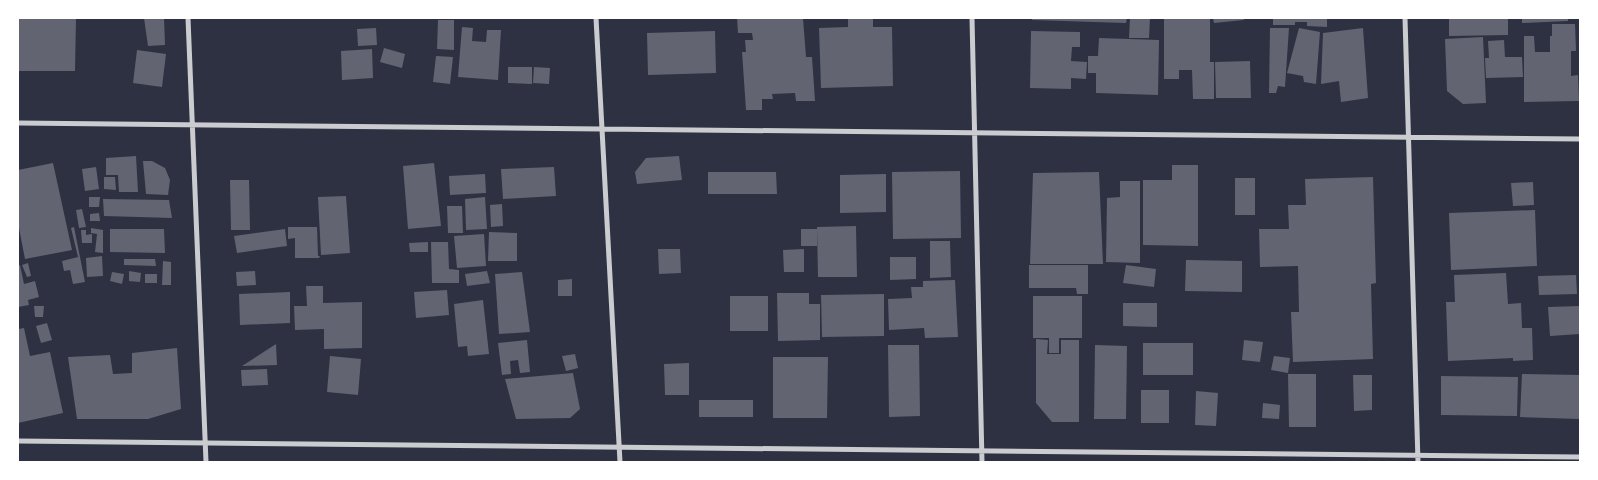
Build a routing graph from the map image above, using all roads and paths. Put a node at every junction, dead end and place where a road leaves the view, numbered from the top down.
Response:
1 (188, 18) edge
2 (596, 18) edge
3 (972, 18) edge
4 (1405, 18) edge
5 (18, 123) edge
6 (192, 125) junction
7 (602, 128) junction
8 (975, 133) junction
9 (1408, 137) junction
10 (1580, 139) edge
11 (18, 441) edge
12 (205, 443) junction
13 (620, 447) junction
14 (982, 451) junction
15 (1418, 455) junction
16 (1580, 456) edge
17 (206, 462) edge
18 (620, 462) edge
19 (982, 462) edge
20 (1418, 462) edge

1 - 6 street
2 - 7 street
3 - 8 street
4 - 9 street
5 - 6 street
6 - 7 street
6 - 12 street
7 - 8 street
7 - 13 street
8 - 9 street
8 - 14 street
9 - 10 street
9 - 15 street
11 - 12 street
12 - 13 street
12 - 17 street
13 - 14 street
13 - 18 street
14 - 15 street
14 - 19 street
15 - 16 street
15 - 20 street

